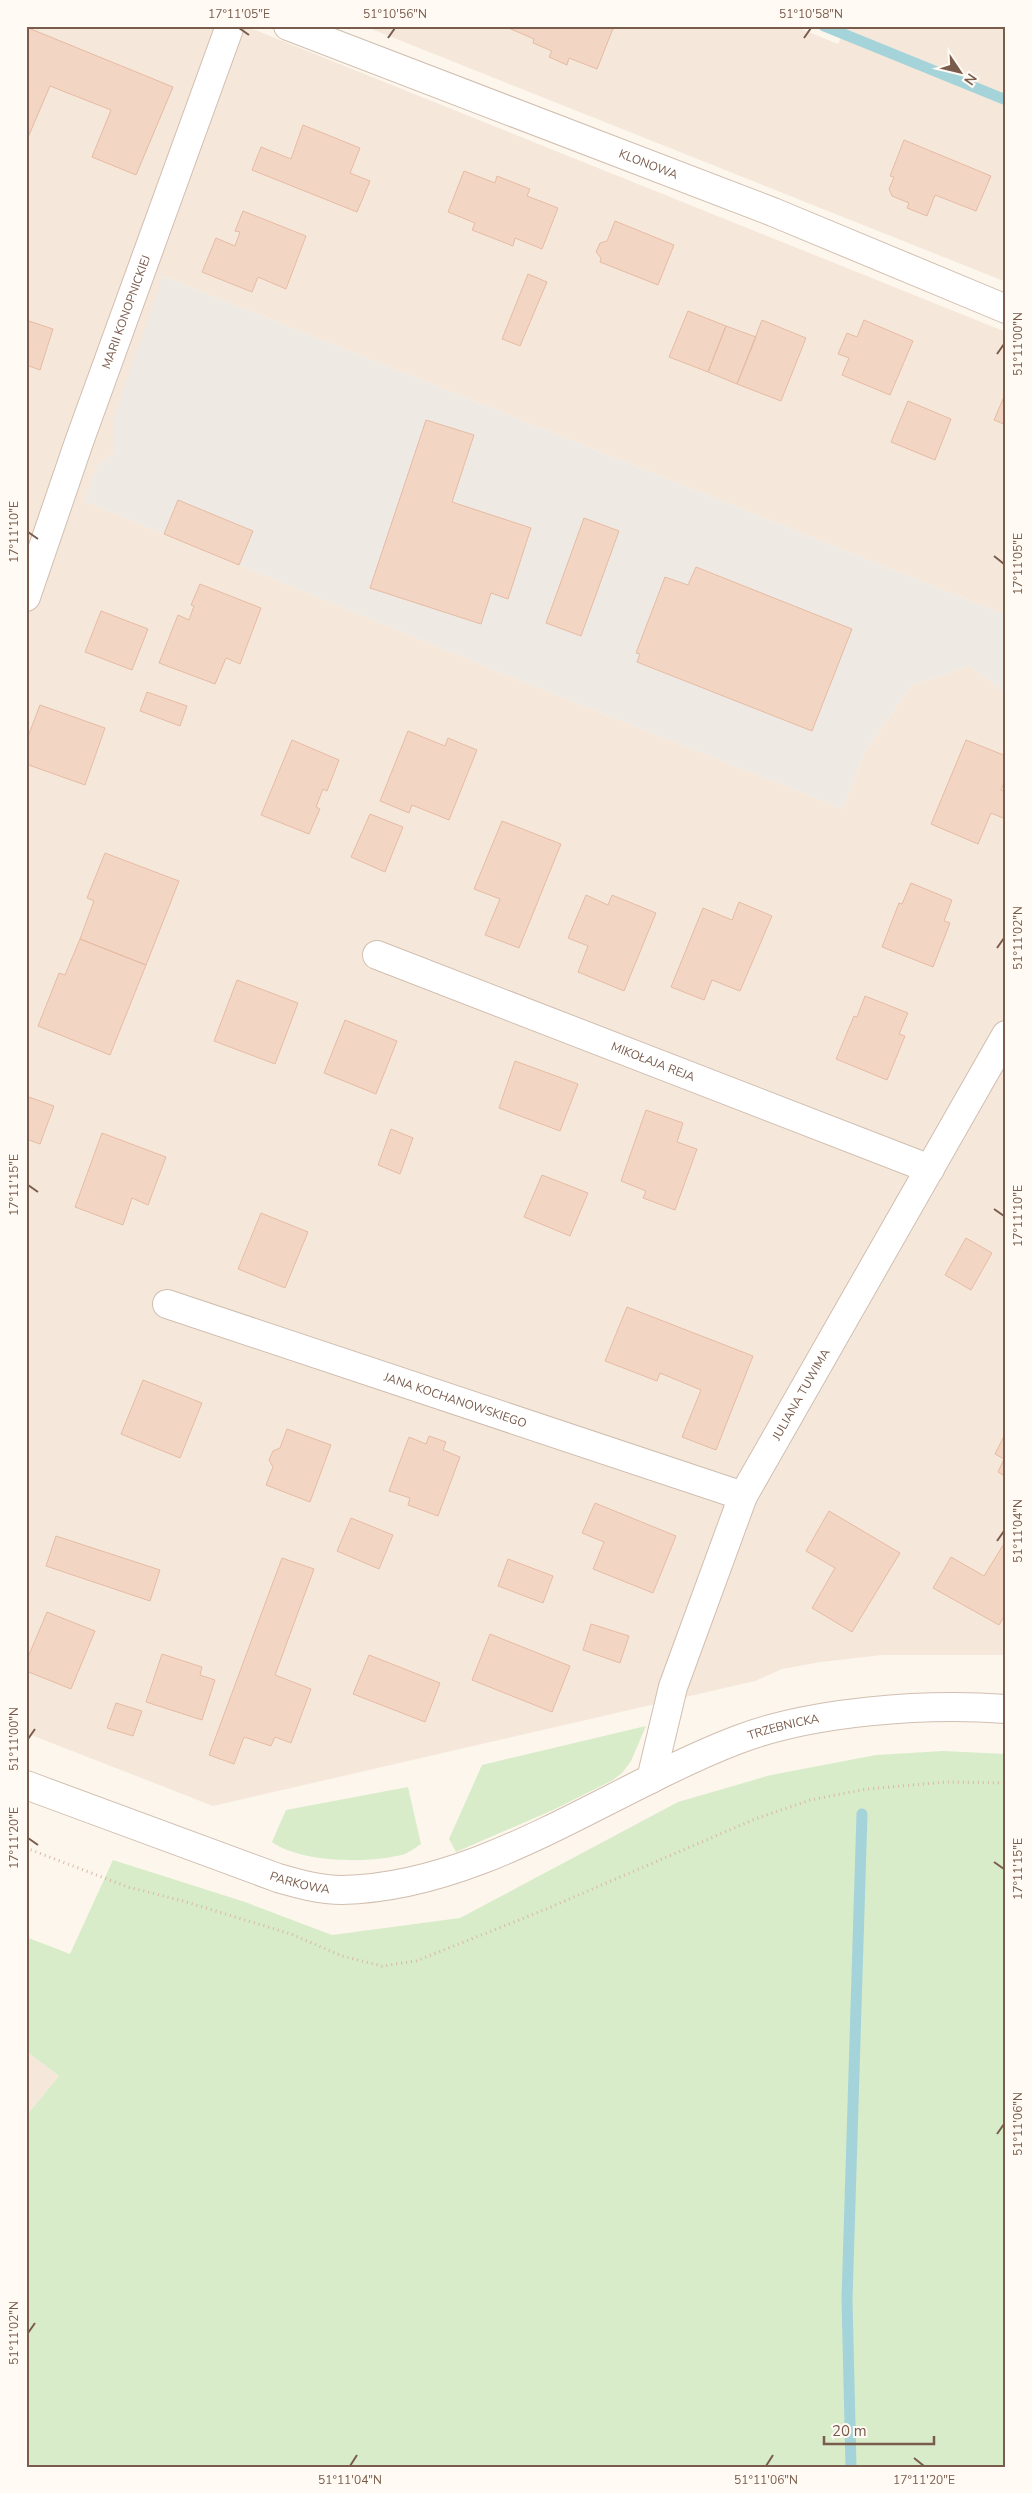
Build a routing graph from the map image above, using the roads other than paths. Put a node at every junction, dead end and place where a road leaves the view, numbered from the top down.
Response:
1 (230, 26) edge
2 (288, 26) edge
3 (1006, 309) edge
4 (26, 597) edge
5 (377, 955) dead end
6 (1006, 1035) edge
7 (930, 1169) junction
8 (167, 1304) dead end
9 (743, 1496) junction
10 (1006, 1709) edge
11 (651, 1779) junction
12 (26, 1785) edge
13 (578, 1815) joint

1 - 4 street, MARII KONOPNICKIEJ
2 - 3 street, KLONOWA
5 - 7 street, MIKOŁAJA REJA
6 - 7 street, JULIANA TUWIMA
7 - 9 street, JULIANA TUWIMA
8 - 9 street, JANA KOCHANOWSKIEGO
9 - 11 street, JULIANA TUWIMA
10 - 11 street, TRZEBNICKA
11 - 13 street, TRZEBNICKA
12 - 13 street, PARKOWA

